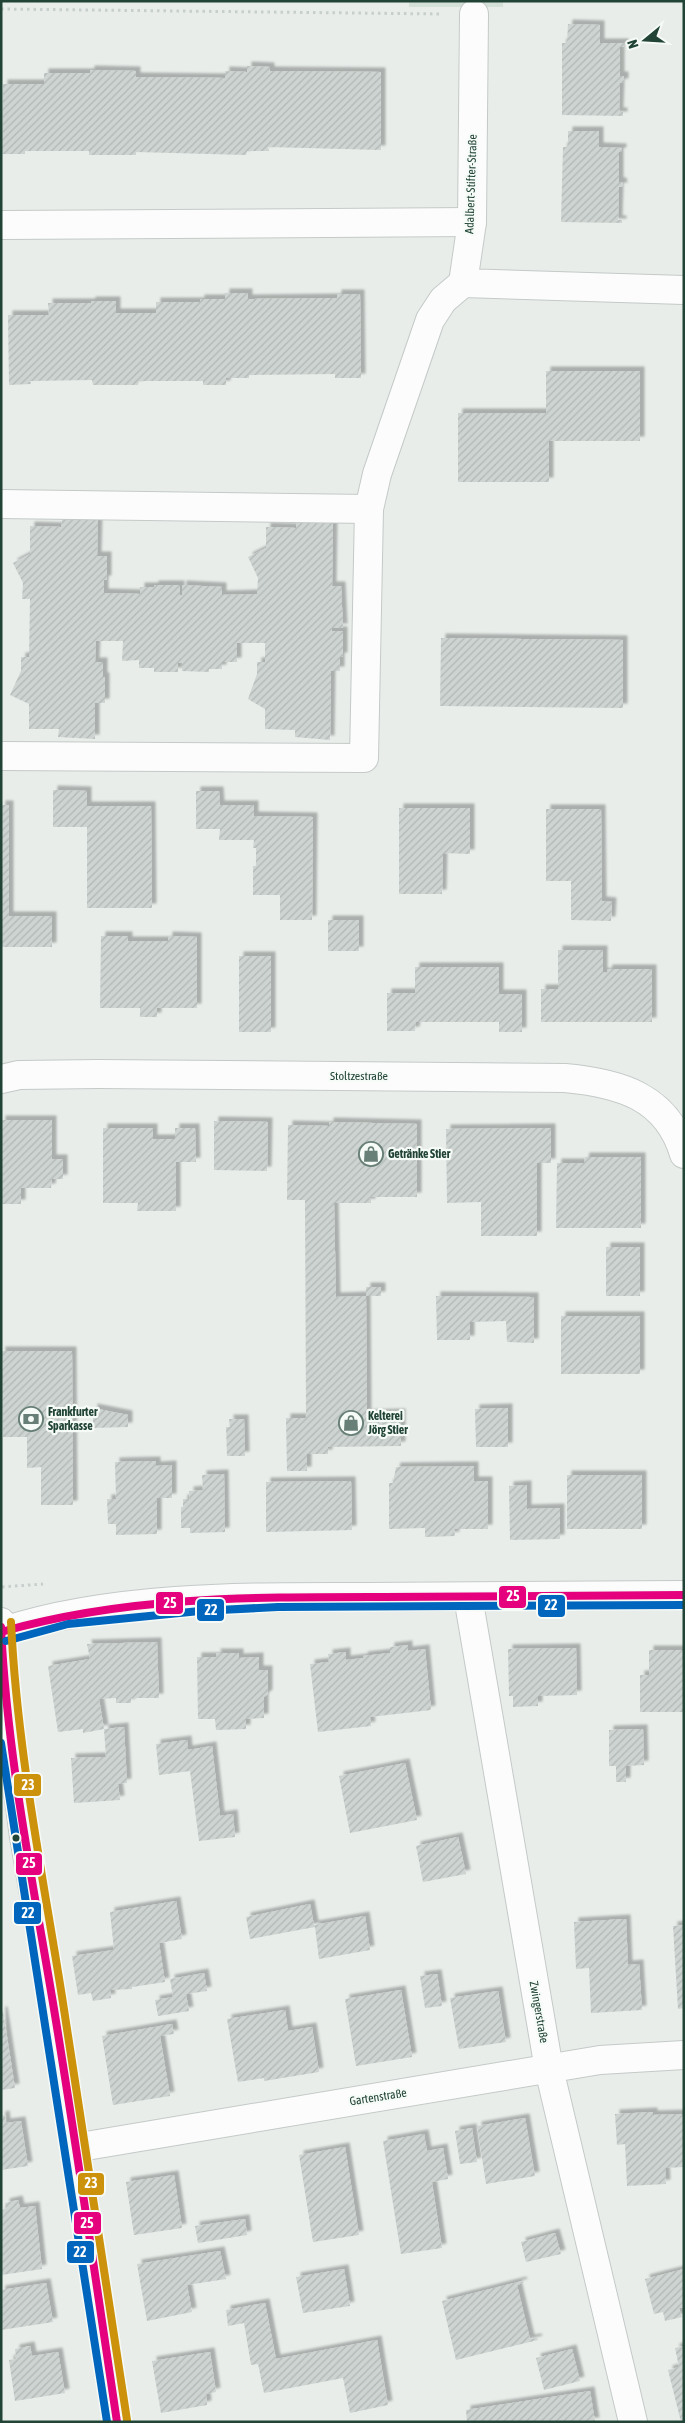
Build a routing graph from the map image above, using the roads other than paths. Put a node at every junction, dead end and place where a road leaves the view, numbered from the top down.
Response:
1 (474, 14) road end
2 (472, 222) junction
3 (1, 225) edge
4 (464, 284) junction
5 (684, 290) edge
6 (1, 504) edge
7 (369, 509) junction
8 (1, 756) edge
9 (1, 1079) edge
10 (684, 1154) edge
11 (684, 1595) edge
12 (468, 1597) junction
13 (2, 1628) edge
14 (684, 2055) edge
15 (549, 2069) junction
16 (74, 2148) junction
17 (117, 2422) edge
18 (633, 2422) edge

1 - 2 street, Adalbert-Stifter-Straße
2 - 3 street
2 - 4 street, Adalbert-Stifter-Straße
4 - 5 street
4 - 7 street
6 - 7 street
7 - 8 street
9 - 10 street, Stoltzestraße
11 - 12 street
12 - 13 street
12 - 15 street, Zwingerstraße
13 - 16 street
14 - 15 street, Gartenstraße
15 - 16 street, Gartenstraße
15 - 18 street, Zwingerstraße
16 - 17 street

